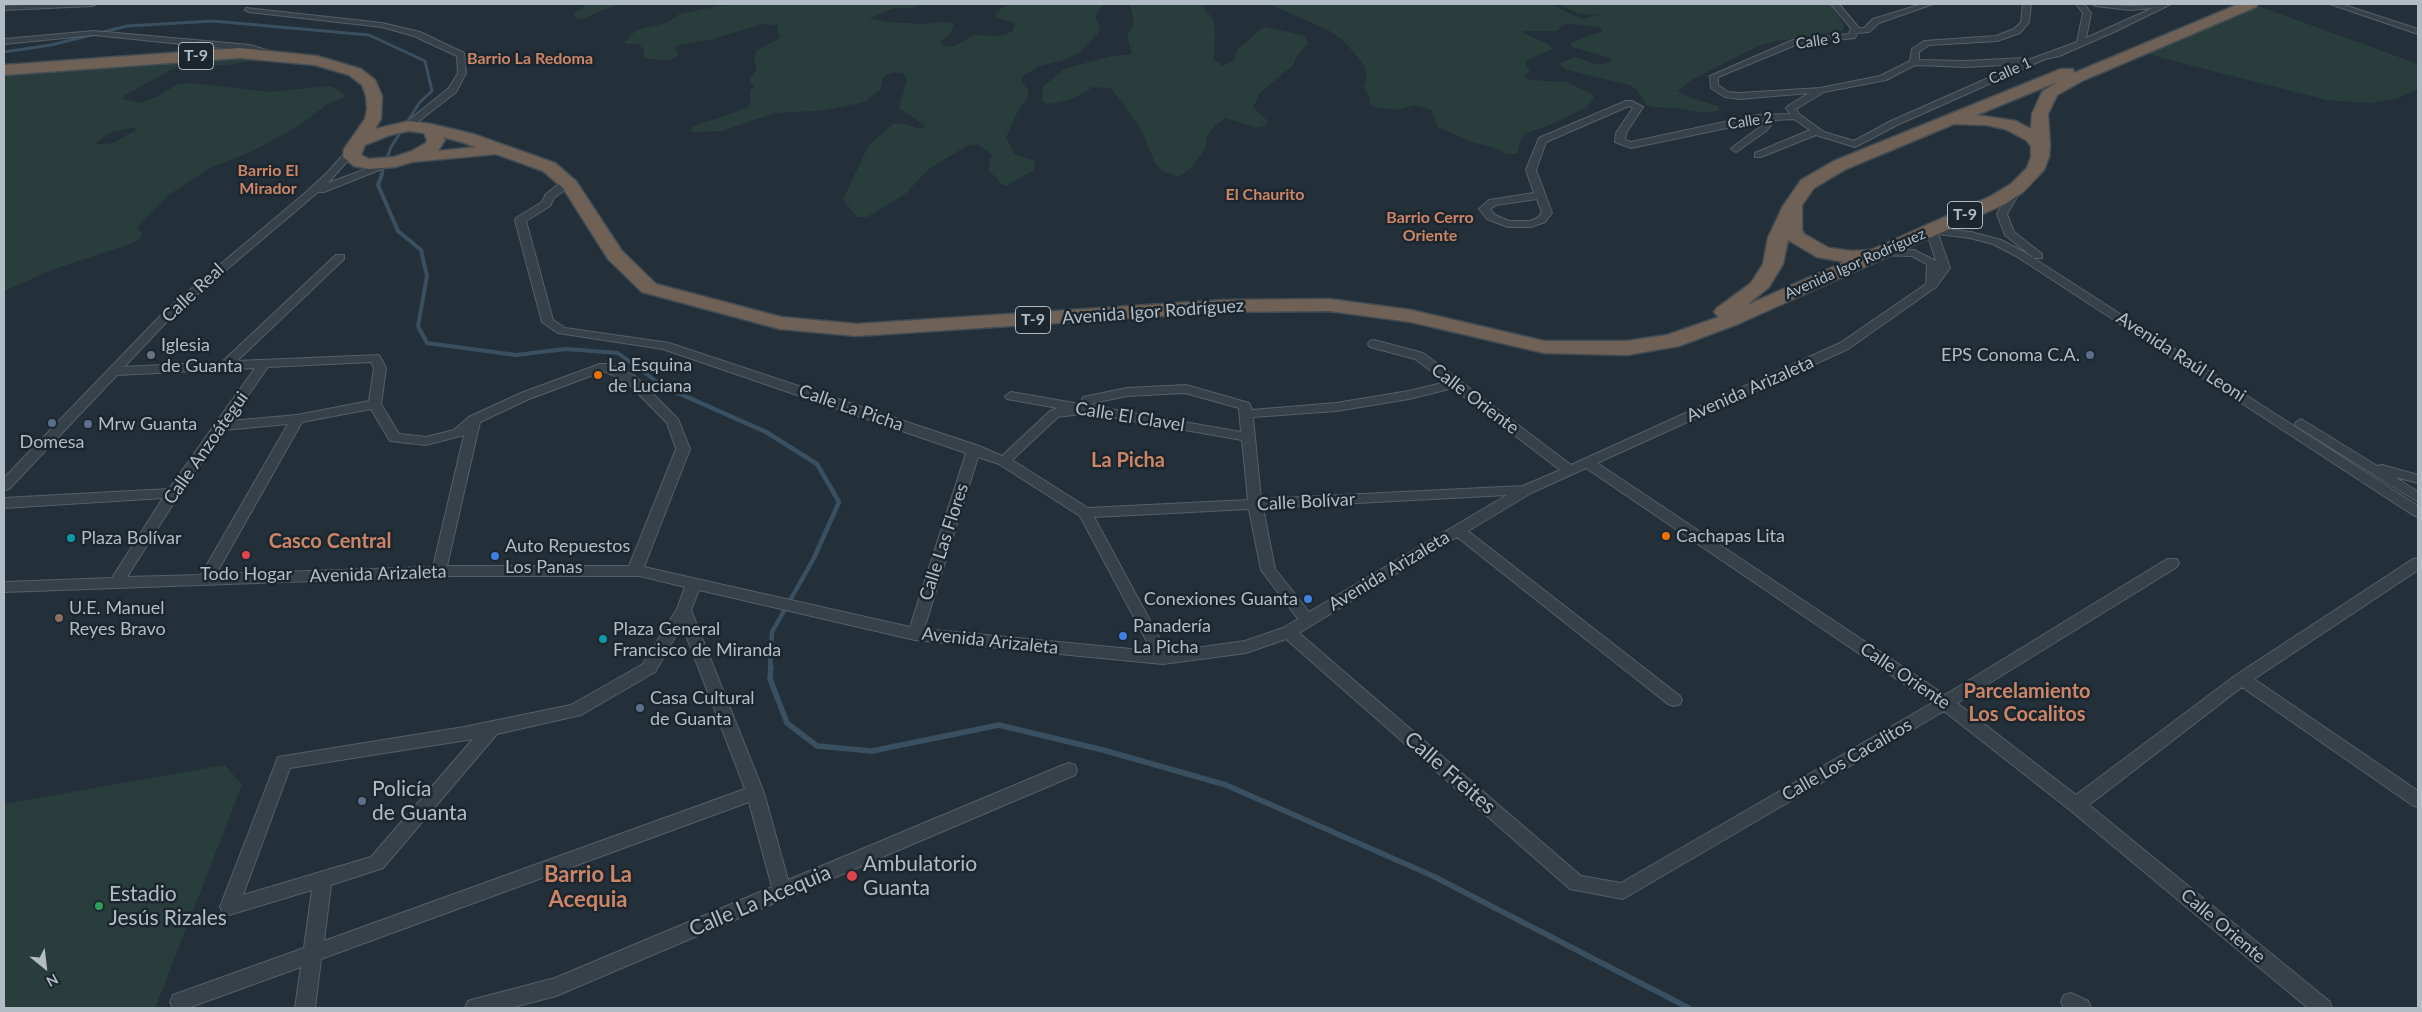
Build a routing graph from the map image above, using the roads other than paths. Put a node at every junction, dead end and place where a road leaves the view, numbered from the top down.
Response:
1 (92, 4) edge
2 (1835, 4) edge
3 (1929, 4) edge
4 (2027, 4) edge
5 (2080, 4) edge
6 (2096, 4) edge
7 (2166, 4) edge
8 (2231, 4) edge
9 (2251, 4) edge
10 (2334, 4) edge
11 (33, 6) edge
12 (4, 8) edge
13 (249, 10) dead end
14 (1854, 31) junction
15 (2418, 32) edge
16 (4, 42) edge
17 (2081, 43) junction
18 (281, 56) junction
19 (2042, 57) junction
20 (1914, 62) junction
21 (4, 70) edge
22 (1822, 90) junction
23 (380, 101) junction
24 (1796, 116) junction
25 (1772, 117) junction
26 (1950, 121) junction
27 (413, 126) junction
28 (1817, 131) junction
29 (2041, 146) junction
30 (1736, 149) dead end
31 (353, 154) junction
32 (1758, 155) dead end
33 (522, 156) junction
34 (401, 160) junction
35 (570, 185) junction
36 (2017, 188) junction
37 (1540, 195) junction
38 (308, 196) junction
39 (1796, 199) junction
40 (1931, 230) junction
41 (1879, 254) junction
42 (340, 257) dead end
43 (1932, 285) junction
44 (1374, 344) dead end
45 (1606, 348) junction
46 (264, 364) junction
47 (225, 366) junction
48 (116, 371) junction
49 (1455, 384) junction
50 (1011, 396) dead end
51 (375, 404) junction
52 (1086, 410) junction
53 (1246, 414) junction
54 (297, 419) junction
55 (474, 420) junction
56 (222, 426) junction
57 (1248, 436) junction
58 (974, 449) junction
59 (1004, 461) junction
60 (1586, 462) junction
61 (2366, 465) junction
62 (2349, 466) junction
63 (1569, 470) junction
64 (2418, 480) edge
65 (4, 486) edge
66 (1526, 490) junction
67 (173, 493) junction
68 (2418, 498) edge
69 (4, 503) edge
70 (1255, 504) junction
71 (2418, 512) edge
72 (1085, 513) junction
73 (1457, 530) junction
74 (2172, 563) dead end
75 (2418, 564) edge
76 (635, 570) junction
77 (439, 571) junction
78 (205, 581) junction
79 (116, 582) junction
80 (694, 583) junction
81 (4, 587) edge
82 (684, 610) junction
83 (1306, 619) junction
84 (1288, 632) junction
85 (915, 634) junction
86 (1163, 658) junction
87 (2242, 679) junction
88 (1674, 700) dead end
89 (1945, 703) junction
90 (492, 728) junction
91 (1069, 770) dead end
92 (755, 793) junction
93 (2418, 800) edge
94 (2076, 805) junction
95 (323, 880) junction
96 (782, 891) junction
97 (1623, 891) joint
98 (312, 954) junction
99 (180, 1002) dead end
100 (305, 1008) edge
101 (475, 1008) edge
102 (2322, 1008) edge

1 - 11 street
2 - 14 street
3 - 14 street, Calle 3
4 - 20 street, Calle 2
5 - 17 street
6 - 7 street
7 - 17 street, Calle 1
8 - 26 highway, Avenida Igor Rodríguez / T-9
9 - 29 highway, Avenida Igor Rodríguez / T-9
10 - 15 street
11 - 12 street
13 - 27 street
14 - 22 street, Calle 3
16 - 18 street
17 - 19 street, Calle 1
18 - 21 highway, T-9
18 - 23 highway, T-9
19 - 20 street
19 - 28 street, Calle 1
20 - 22 street, Calle 2
22 - 24 street, Calle 2
23 - 27 highway, T-9
23 - 31 highway
24 - 25 street, Calle 2
24 - 28 street
25 - 30 street
25 - 37 street, Calle 2
26 - 29 highway, T-9
26 - 39 highway, Avenida Igor Rodríguez / T-9
27 - 31 highway
27 - 33 highway, Avenida Igor Rodríguez / T-9
27 - 34 highway, T-9
28 - 32 street
29 - 36 highway, Avenida Igor Rodríguez / T-9
31 - 34 highway, T-9
31 - 38 street
33 - 34 highway, Avenida Igor Rodríguez / T-9
33 - 35 highway, Avenida Igor Rodríguez / T-9
34 - 38 street
35 - 45 highway, Avenida Igor Rodríguez / T-9
35 - 58 street, Calle La Picha
36 - 40 highway, Avenida Igor Rodríguez / T-9
36 - 61 street, Avenida Raúl Leoni
37 - 37 street, Calle 2
38 - 48 street, Calle Real
39 - 41 highway, T-9
39 - 45 highway, Avenida Igor Rodríguez / T-9
40 - 41 highway, Avenida Igor Rodríguez / T-9
40 - 43 street, T-9
40 - 62 street, Avenida Raúl Leoni
41 - 43 street
41 - 45 highway, Avenida Igor Rodríguez / T-9
42 - 47 street, Calle Anzoátegui
43 - 60 street, Avenida Arizaleta
44 - 49 street, Calle Oriente
46 - 47 street
46 - 51 street
46 - 56 street, Calle Anzoátegui
47 - 48 street
48 - 65 street, Calle Real
49 - 53 street
49 - 63 street, Calle Oriente
50 - 52 street, Calle El Clavel
51 - 54 street
51 - 55 street
52 - 53 street
52 - 57 street, Calle El Clavel
52 - 59 street
53 - 57 street
54 - 56 street
54 - 78 street
55 - 76 street
55 - 77 street
56 - 67 street, Calle Anzoátegui
57 - 70 street
58 - 59 street, Calle La Picha
58 - 85 street, Calle Las Flores
59 - 72 street, Calle La Picha
60 - 63 street, Avenida Arizaleta
60 - 89 street, Calle Oriente
61 - 62 street
61 - 64 street
61 - 68 street, Avenida Raúl Leoni
62 - 71 street, Avenida Raúl Leoni
63 - 66 street, Avenida Arizaleta
66 - 70 street, Calle Bolívar
66 - 73 street, Avenida Arizaleta
67 - 69 street
67 - 79 street, Calle Anzoátegui
70 - 72 street, Calle Bolívar
70 - 83 street
72 - 86 street, Calle La Picha
73 - 83 street, Avenida Arizaleta
73 - 88 street
74 - 89 street, Calle Los Cacalitos
75 - 87 street
76 - 77 street, Avenida Arizaleta
76 - 80 street, Avenida Arizaleta
77 - 78 street, Avenida Arizaleta
78 - 79 street, Avenida Arizaleta
79 - 81 street, Avenida Arizaleta
80 - 82 street
80 - 85 street, Avenida Arizaleta
82 - 90 street
82 - 92 street
83 - 84 street, Avenida Arizaleta
84 - 86 street, Avenida Arizaleta
84 - 97 street, Calle Freites
85 - 86 street, Avenida Arizaleta
87 - 93 street
87 - 94 street
89 - 94 street, Calle Oriente
89 - 97 street, Calle Los Cacalitos
90 - 95 street
90 - 95 street
91 - 96 street, Calle La Acequia
92 - 96 street
92 - 98 street
94 - 102 street, Calle Oriente
95 - 98 street
96 - 101 street, Calle La Acequia
98 - 99 street
98 - 100 street

